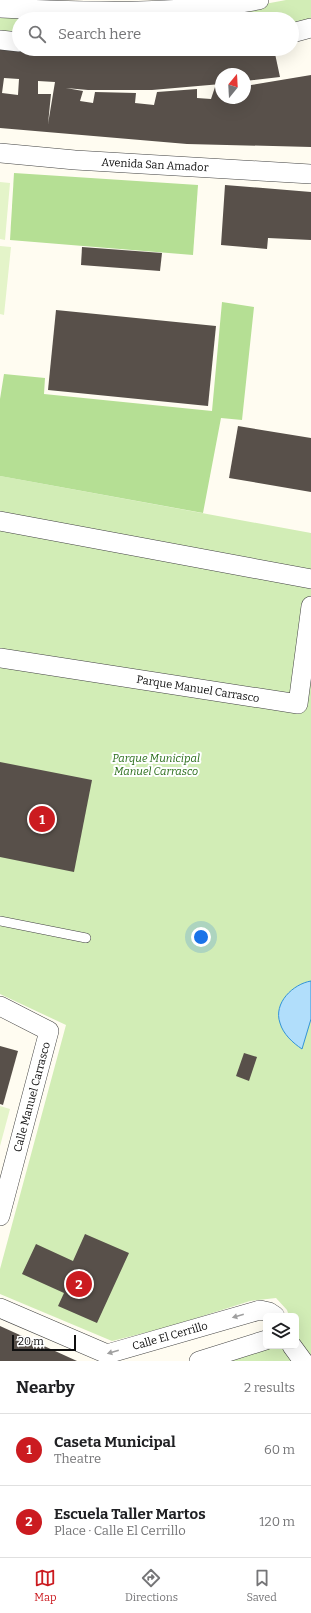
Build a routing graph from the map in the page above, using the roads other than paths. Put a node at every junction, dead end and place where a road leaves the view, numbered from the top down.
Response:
1 (259, 0) edge
2 (0, 8) edge
3 (311, 28) edge
4 (299, 31) edge
5 (0, 40) edge
6 (12, 41) edge
7 (0, 153) edge
8 (311, 174) edge
9 (0, 521) edge
10 (311, 580) edge
11 (311, 606) edge
12 (0, 658) edge
13 (0, 921) edge
14 (86, 938) dead end
15 (0, 1006) edge
16 (0, 1216) edge
17 (0, 1308) edge
18 (270, 1313) edge
19 (263, 1341) edge
20 (294, 1349) edge
21 (199, 1361) edge
22 (303, 1361) edge

1 - 2 street
3 - 4 street
5 - 6 street
7 - 8 street, Avenida San Amador
9 - 10 street
11 - 12 street, Parque Manuel Carrasco
13 - 14 lane
15 - 16 street, Calle Manuel Carrasco
18 -> 17 street, Calle El Cerrillo
19 - 21 street
20 - 22 street

